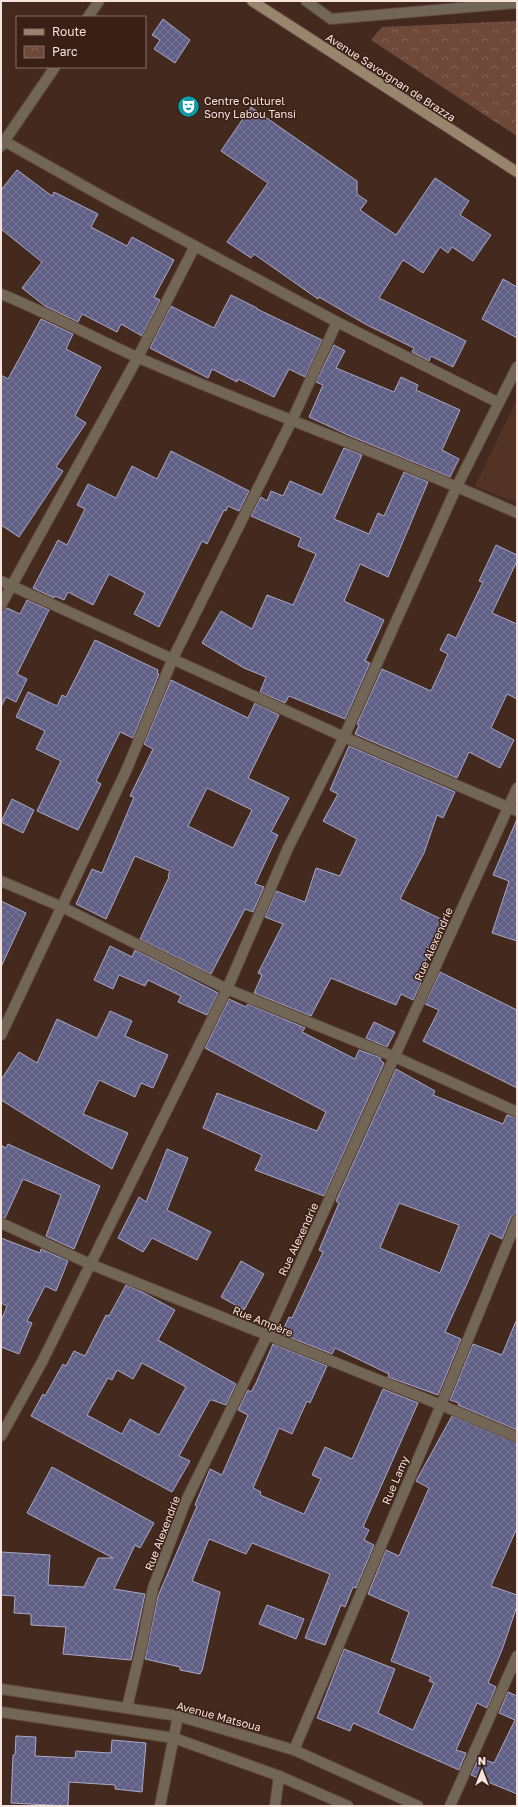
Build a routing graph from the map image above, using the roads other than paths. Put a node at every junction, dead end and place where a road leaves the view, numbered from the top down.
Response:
1 (99, 1) edge
2 (252, 1) edge
3 (306, 1) edge
4 (517, 2) edge
5 (89, 16) edge
6 (53, 68) edge
7 (3, 144) edge
8 (517, 172) edge
9 (195, 246) junction
10 (1, 294) edge
11 (337, 322) junction
12 (138, 357) junction
13 (517, 367) edge
14 (499, 403) junction
15 (292, 420) junction
16 (457, 486) junction
17 (517, 513) edge
18 (1, 581) edge
19 (11, 586) junction
20 (1, 605) edge
21 (173, 658) junction
22 (344, 737) junction
23 (517, 788) edge
24 (512, 809) edge
25 (1, 881) edge
26 (62, 907) junction
27 (227, 989) junction
28 (1, 1035) edge
29 (395, 1057) junction
30 (517, 1112) edge
31 (517, 1220) edge
32 (1, 1223) edge
33 (90, 1264) junction
34 (267, 1336) junction
35 (441, 1404) junction
36 (1, 1436) edge
37 (517, 1437) edge
38 (517, 1656) edge
39 (1, 1689) edge
40 (127, 1708) junction
41 (1, 1712) edge
42 (178, 1716) junction
43 (174, 1738) junction
44 (294, 1750) junction
45 (279, 1776) junction
46 (160, 1806) edge
47 (275, 1806) edge
48 (348, 1806) edge
49 (418, 1806) edge
50 (450, 1806) edge

1 - 5 street
2 - 8 main road, Avenue Savorgnan de Brazza
3 - 4 street
6 - 7 street
7 - 9 street
9 - 11 street
9 - 12 street
10 - 12 street
11 - 14 street
11 - 15 street
12 - 15 street
12 - 19 street
13 - 14 street
14 - 16 street
15 - 16 street
15 - 21 street
16 - 17 street
16 - 22 street
18 - 19 street
19 - 20 street
19 - 21 street
21 - 22 street
21 - 26 street
22 - 24 street
22 - 27 street
23 - 24 street, Rue Alexendrie
24 - 29 street, Rue Alexendrie
25 - 26 street
26 - 27 street
26 - 28 street
27 - 29 street
27 - 33 street
29 - 30 street
29 - 34 street, Rue Alexendrie
31 - 35 street, Rue Lamy
32 - 33 street, Rue Ampère
33 - 34 street, Rue Ampère
33 - 36 street
34 - 35 street, Rue Ampère
34 - 40 street, Rue Alexendrie
35 - 37 street, Rue Ampère
35 - 44 street, Rue Lamy
38 - 50 street
39 - 40 street, Avenue Matsoua
40 - 42 street, Avenue Matsoua
41 - 43 street
42 - 43 street
42 - 44 street, Avenue Matsoua
43 - 45 street
43 - 46 street
44 - 49 street, Avenue Matsoua
45 - 47 street
45 - 48 street

